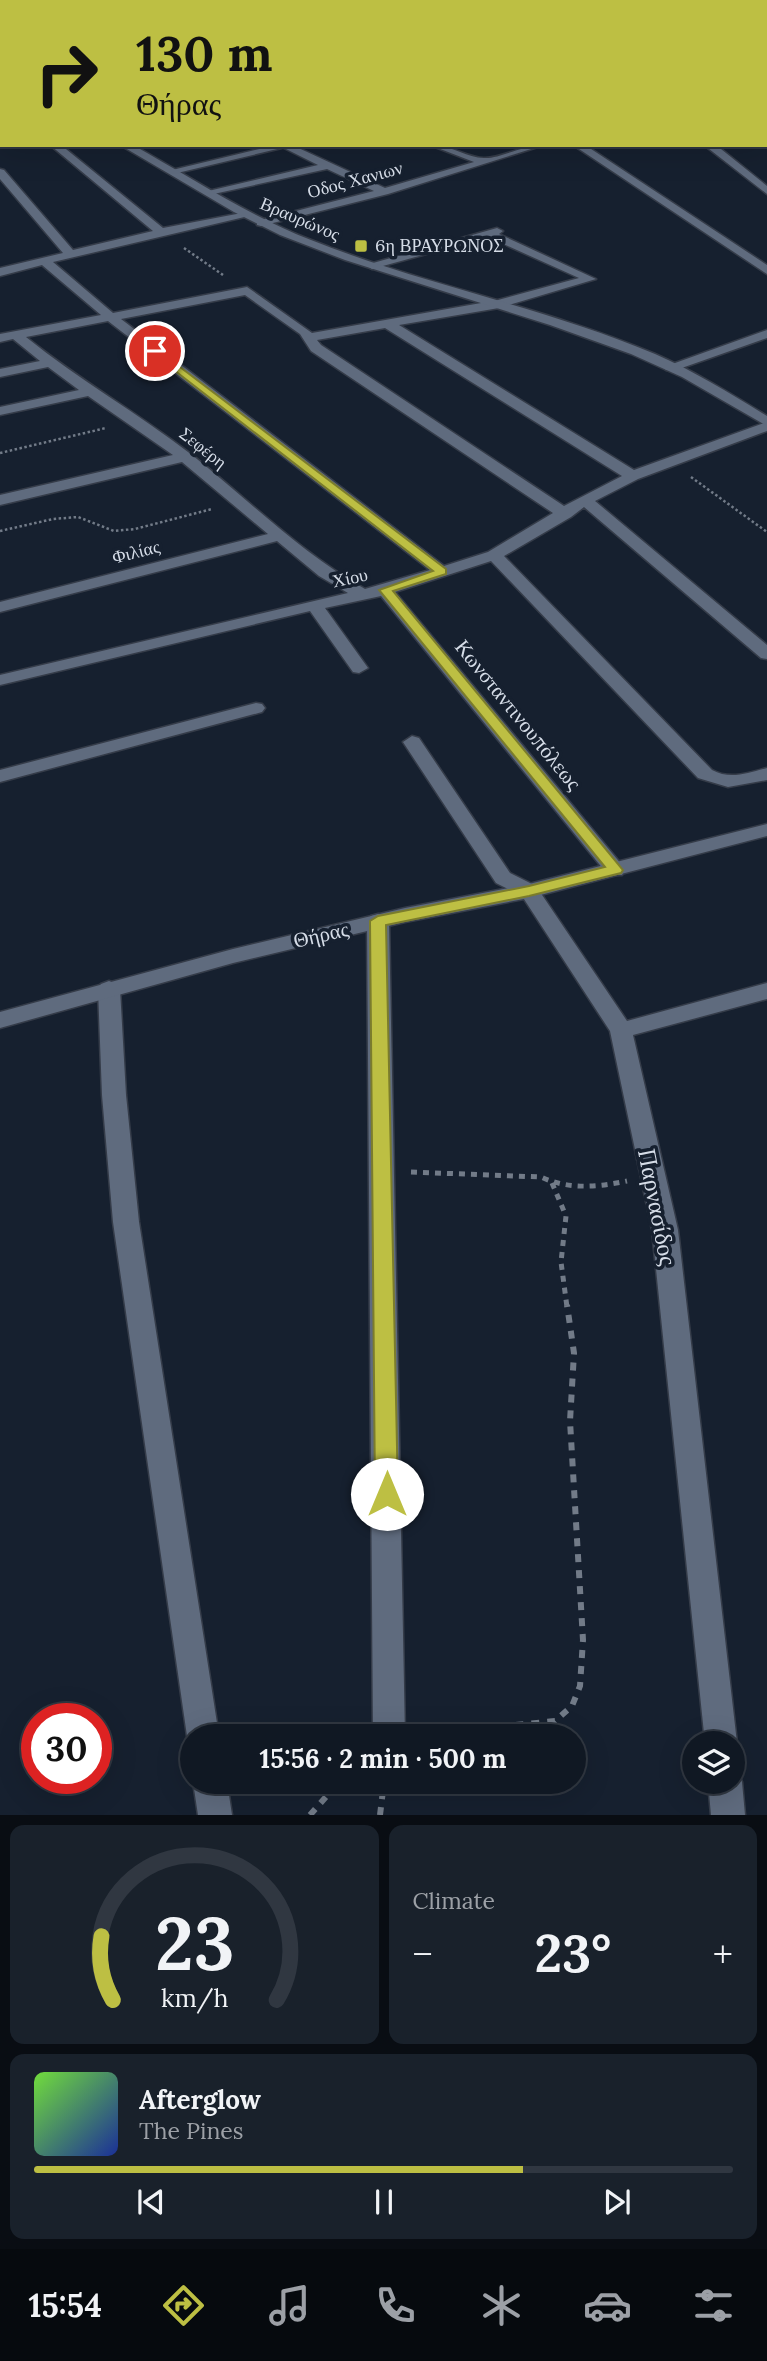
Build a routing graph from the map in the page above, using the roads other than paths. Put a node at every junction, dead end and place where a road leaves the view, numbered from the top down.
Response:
1 (57, 147) edge
2 (129, 147) edge
3 (280, 147) edge
4 (286, 147) edge
5 (441, 147) edge
6 (532, 147) edge
7 (581, 147) edge
8 (712, 147) edge
9 (482, 161) junction
10 (327, 166) junction
11 (173, 171) junction
12 (0, 172) edge
13 (767, 191) edge
14 (209, 192) junction
15 (384, 192) junction
16 (247, 215) junction
17 (261, 223) junction
18 (161, 232) junction
19 (71, 255) junction
20 (45, 262) junction
21 (372, 265) junction
22 (767, 270) edge
23 (0, 272) edge
24 (499, 304) junction
25 (111, 317) junction
26 (388, 324) junction
27 (767, 334) edge
28 (16, 335) junction
29 (309, 337) junction
30 (0, 338) edge
31 (50, 363) junction
32 (671, 367) junction
33 (0, 373) edge
34 (91, 391) junction
35 (0, 411) edge
36 (767, 424) edge
37 (185, 457) junction
38 (633, 476) junction
39 (0, 500) edge
40 (585, 500) junction
41 (565, 514) junction
42 (281, 535) junction
43 (494, 555) junction
44 (442, 572) junction
45 (385, 590) junction
46 (363, 595) junction
47 (314, 605) junction
48 (0, 607) edge
49 (767, 654) edge
50 (359, 668) dead end
51 (0, 680) edge
52 (256, 708) dead end
53 (412, 742) dead end
54 (767, 774) edge
55 (0, 776) edge
56 (767, 830) edge
57 (615, 870) junction
58 (529, 891) junction
59 (378, 921) junction
60 (108, 989) junction
61 (767, 991) edge
62 (0, 1020) edge
63 (621, 1030) junction
64 (201, 1724) edge
65 (389, 1724) edge
66 (720, 1731) edge
67 (212, 1794) edge
68 (726, 1794) edge
69 (215, 1815) edge
70 (729, 1815) edge

1 - 18 street
2 - 11 street, Βραυρώνος
3 - 11 lane
4 - 10 street
5 - 9 street
6 - 9 street, Οδος Χανιων
7 - 22 street
8 - 13 street
9 - 15 street, Οδος Χανιων
10 - 14 street
10 - 15 street
11 - 14 street, Βραυρώνος
12 - 19 street
14 - 16 street, Βραυρώνος
15 - 17 street, Οδος Χανιων
16 - 17 street, Βραυρώνος
16 - 18 street
17 - 21 street, Βραυρώνος
18 - 19 street
19 - 20 street
20 - 23 street
20 - 25 street
21 - 24 street, Βραυρώνος
21 - 24 street
24 - 26 street
24 - 32 street, Βραυρώνος
25 - 28 street
25 - 29 street
25 - 44 street
26 - 29 street
26 - 38 street
27 - 32 street
28 - 30 street
28 - 31 street, Σεφέρη
29 - 41 street
31 - 33 street
31 - 34 street, Σεφέρη
32 - 36 street, Βραυρώνος
34 - 35 street
34 - 37 street, Σεφέρη
36 - 38 street, Χίου
37 - 39 street
37 - 42 street, Σεφέρη
38 - 40 street, Χίου
40 - 41 street, Χίου
40 - 49 street
41 - 43 street, Χίου
42 - 46 street, Σεφέρη
42 - 48 street, Φιλίας
43 - 44 street, Χίου
43 - 54 street
44 - 45 street, Χίου
45 - 46 street, Χίου
45 - 57 street, Κωνσταντινουπόλεως
46 - 47 street, Χίου
47 - 50 street
47 - 51 street, Χίου
52 - 55 street
53 - 58 street, Παρνασίδος
56 - 57 street, Θήρας
57 - 58 street, Θήρας
58 - 59 street, Θήρας
58 - 63 street, Παρνασίδος
59 - 60 street, Θήρας
59 - 65 street
60 - 62 street, Θήρας
60 - 64 street
61 - 63 street
63 - 66 street, Παρνασίδος
67 - 69 street
68 - 70 street

